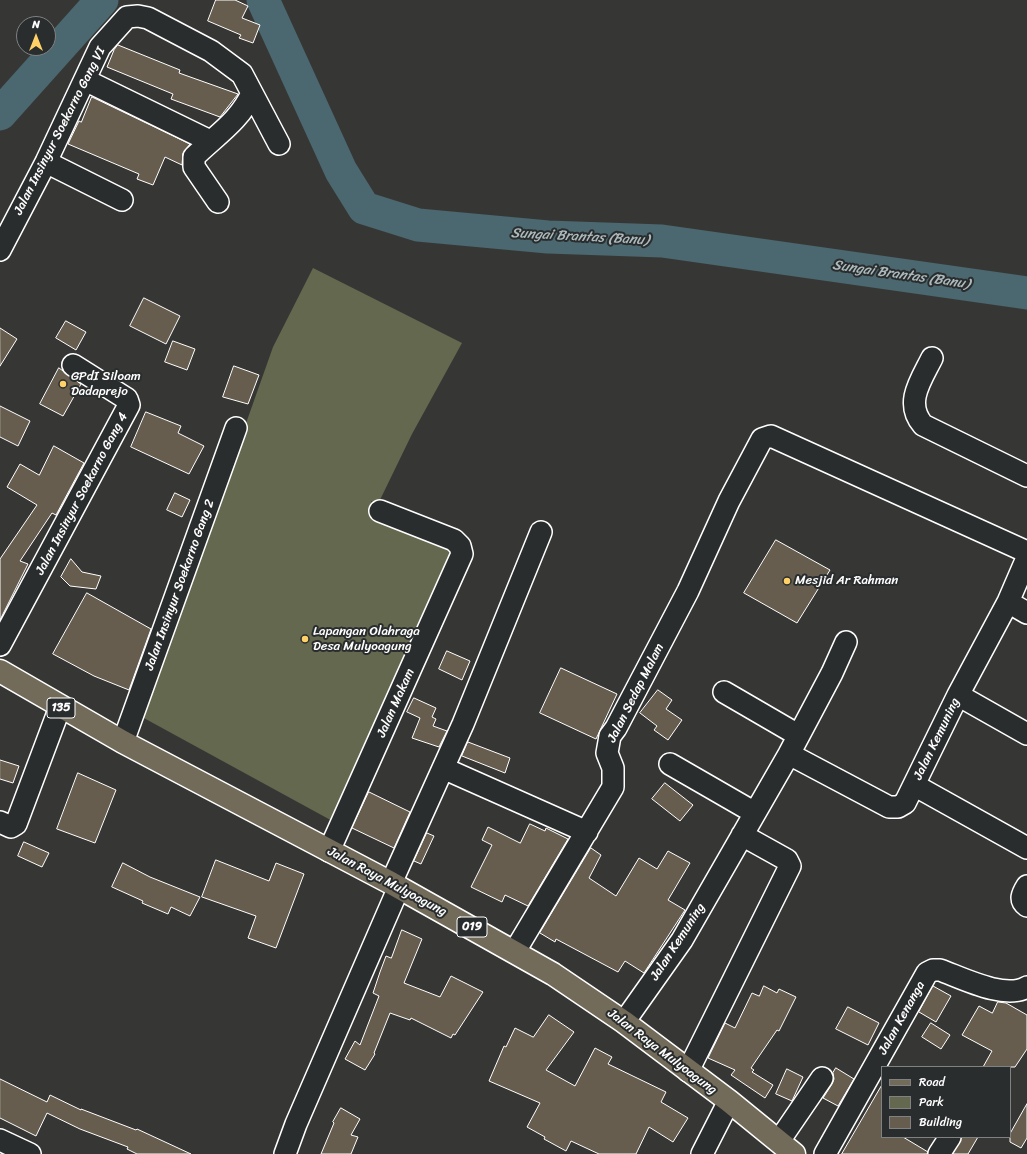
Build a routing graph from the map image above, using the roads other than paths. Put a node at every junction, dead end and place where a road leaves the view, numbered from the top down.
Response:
1 (85, 80) junction
2 (252, 93) junction
3 (210, 141) junction
4 (279, 144) dead end
5 (46, 162) junction
6 (122, 200) dead end
7 (218, 202) dead end
8 (0, 250) edge
9 (932, 358) dead end
10 (73, 365) dead end
11 (236, 428) dead end
12 (1027, 476) edge
13 (380, 511) dead end
14 (541, 532) dead end
15 (1027, 552) edge
16 (1027, 558) edge
17 (1008, 602) junction
18 (1027, 613) edge
19 (846, 642) dead end
20 (0, 645) edge
21 (0, 671) edge
22 (724, 692) dead end
23 (958, 694) junction
24 (60, 707) junction
25 (1027, 734) edge
26 (798, 735) junction
27 (123, 742) junction
28 (789, 754) junction
29 (670, 764) dead end
30 (443, 768) junction
31 (914, 786) junction
32 (755, 812) junction
33 (0, 822) edge
34 (587, 832) junction
35 (742, 835) junction
36 (1027, 848) edge
37 (329, 851) junction
38 (395, 885) junction
39 (1027, 886) edge
40 (1027, 906) edge
41 (515, 951) junction
42 (1027, 987) edge
43 (624, 1022) junction
44 (688, 1071) junction
45 (822, 1078) dead end
46 (729, 1101) junction
47 (949, 1138) edge
48 (0, 1140) edge
49 (786, 1147) edge
50 (30, 1154) edge
51 (285, 1154) edge
52 (702, 1154) edge
53 (825, 1154) edge
54 (939, 1154) edge

1 - 2 street, Jalan Insinyur Soekarno Gang VI
1 - 3 street
1 - 5 street, Jalan Insinyur Soekarno Gang VI
2 - 3 street
2 - 4 street
3 - 7 street
5 - 6 street
5 - 8 street, Jalan Insinyur Soekarno Gang VI
9 - 12 street
10 - 20 street, Jalan Insinyur Soekarno Gang 4
11 - 27 street, Jalan Insinyur Soekarno Gang 2
13 - 37 street, Jalan Makam
14 - 30 street
15 - 34 street, Jalan Sedap Malam
16 - 17 street, Jalan Kemuning
17 - 18 street
17 - 23 street, Jalan Kemuning
19 - 26 street, Jalan Kemuning
21 - 24 main road, 135
22 - 26 street
23 - 25 street
23 - 31 street, Jalan Kemuning
24 - 27 main road, 135
24 - 33 street
26 - 28 street, Jalan Kemuning
27 - 37 main road, Jalan Raya Mulyoagung / 019
28 - 31 street, Jalan Kemuning
28 - 32 street, Jalan Kemuning
29 - 32 street
30 - 34 street
30 - 38 street
31 - 36 street
32 - 35 street, Jalan Kemuning
34 - 41 street, Jalan Sedap Malam
35 - 43 street, Jalan Kemuning
35 - 44 street
37 - 38 main road, Jalan Raya Mulyoagung / 019
38 - 41 main road, Jalan Raya Mulyoagung / 019
38 - 51 street
39 - 40 street
41 - 43 main road, Jalan Raya Mulyoagung / 019
42 - 53 street, Jalan Kenanga
43 - 44 main road, Jalan Raya Mulyoagung / 019
44 - 46 main road, Jalan Raya Mulyoagung / 019
45 - 49 street
46 - 49 main road, Jalan Raya Mulyoagung / 019
46 - 52 street
47 - 54 street
48 - 50 street

